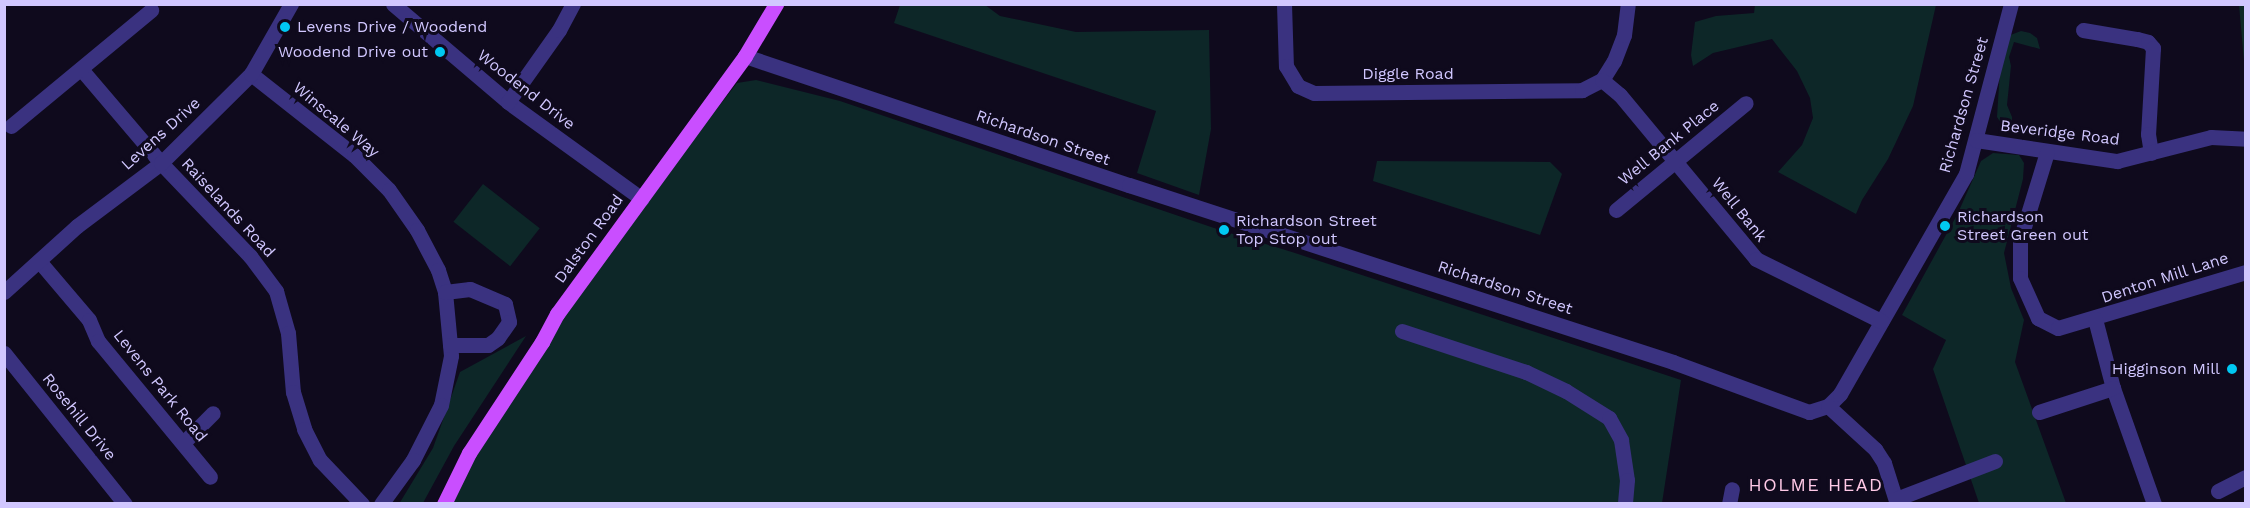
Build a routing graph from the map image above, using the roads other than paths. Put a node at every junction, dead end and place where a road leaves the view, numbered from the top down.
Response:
1 (291, 4) edge
2 (393, 4) edge
3 (573, 4) edge
4 (776, 4) edge
5 (1284, 4) edge
6 (1628, 4) edge
7 (2011, 4) edge
8 (151, 10) dead end
9 (2083, 30) dead end
10 (745, 56) junction
11 (81, 69) junction
12 (250, 74) junction
13 (1602, 80) junction
14 (508, 102) junction
15 (1746, 103) dead end
16 (11, 126) dead end
17 (2246, 139) edge
18 (1976, 140) junction
19 (2047, 152) junction
20 (2151, 153) junction
21 (1675, 160) junction
22 (161, 163) junction
23 (642, 199) junction
24 (1616, 210) dead end
25 (39, 261) junction
26 (2246, 272) edge
27 (4, 292) edge
28 (445, 292) junction
29 (2095, 319) junction
30 (1881, 321) junction
31 (1402, 331) dead end
32 (450, 345) junction
33 (4, 353) edge
34 (2113, 388) junction
35 (1828, 406) junction
36 (2039, 412) dead end
37 (213, 413) dead end
38 (183, 443) junction
39 (1995, 461) dead end
40 (210, 477) dead end
41 (2246, 477) edge
42 (2218, 491) dead end
43 (1897, 501) edge
44 (125, 504) edge
45 (362, 504) edge
46 (381, 504) edge
47 (444, 504) edge
48 (1625, 504) edge
49 (2154, 504) edge

1 - 12 street, Levens Drive
2 - 14 street, Woodend Drive
3 - 14 street
4 - 10 main road, Dalston Road
5 - 13 street, Diggle Road
6 - 13 street
7 - 18 street, Richardson Street
8 - 11 street
9 - 20 street
10 - 23 main road, Dalston Road
10 - 35 street, Richardson Street
11 - 16 street
11 - 22 street, Raiselands Road
12 - 22 street, Levens Drive
12 - 28 street, Winscale Way
13 - 21 street, Well Bank
14 - 23 street, Woodend Drive
15 - 21 street, Well Bank Place
17 - 20 street, Beveridge Road
18 - 19 street, Beveridge Road
18 - 30 street, Richardson Street
19 - 20 street, Beveridge Road
19 - 29 street, Denton Mill Lane
21 - 24 street, Well Bank Place
21 - 30 street, Well Bank
22 - 25 street, Levens Drive
22 - 45 street, Raiselands Road
23 - 47 main road, Dalston Road
25 - 27 street, Levens Drive
25 - 38 street, Levens Park Road
26 - 29 street, Denton Mill Lane
28 - 32 street, Winscale Way
28 - 32 street
29 - 34 street
30 - 35 street, Richardson Street
31 - 48 street
32 - 46 street, Winscale Way
33 - 44 street, Rosehill Drive
34 - 36 street
34 - 49 street
35 - 43 street
37 - 38 street
38 - 40 street, Levens Park Road
39 - 43 street
41 - 42 street

